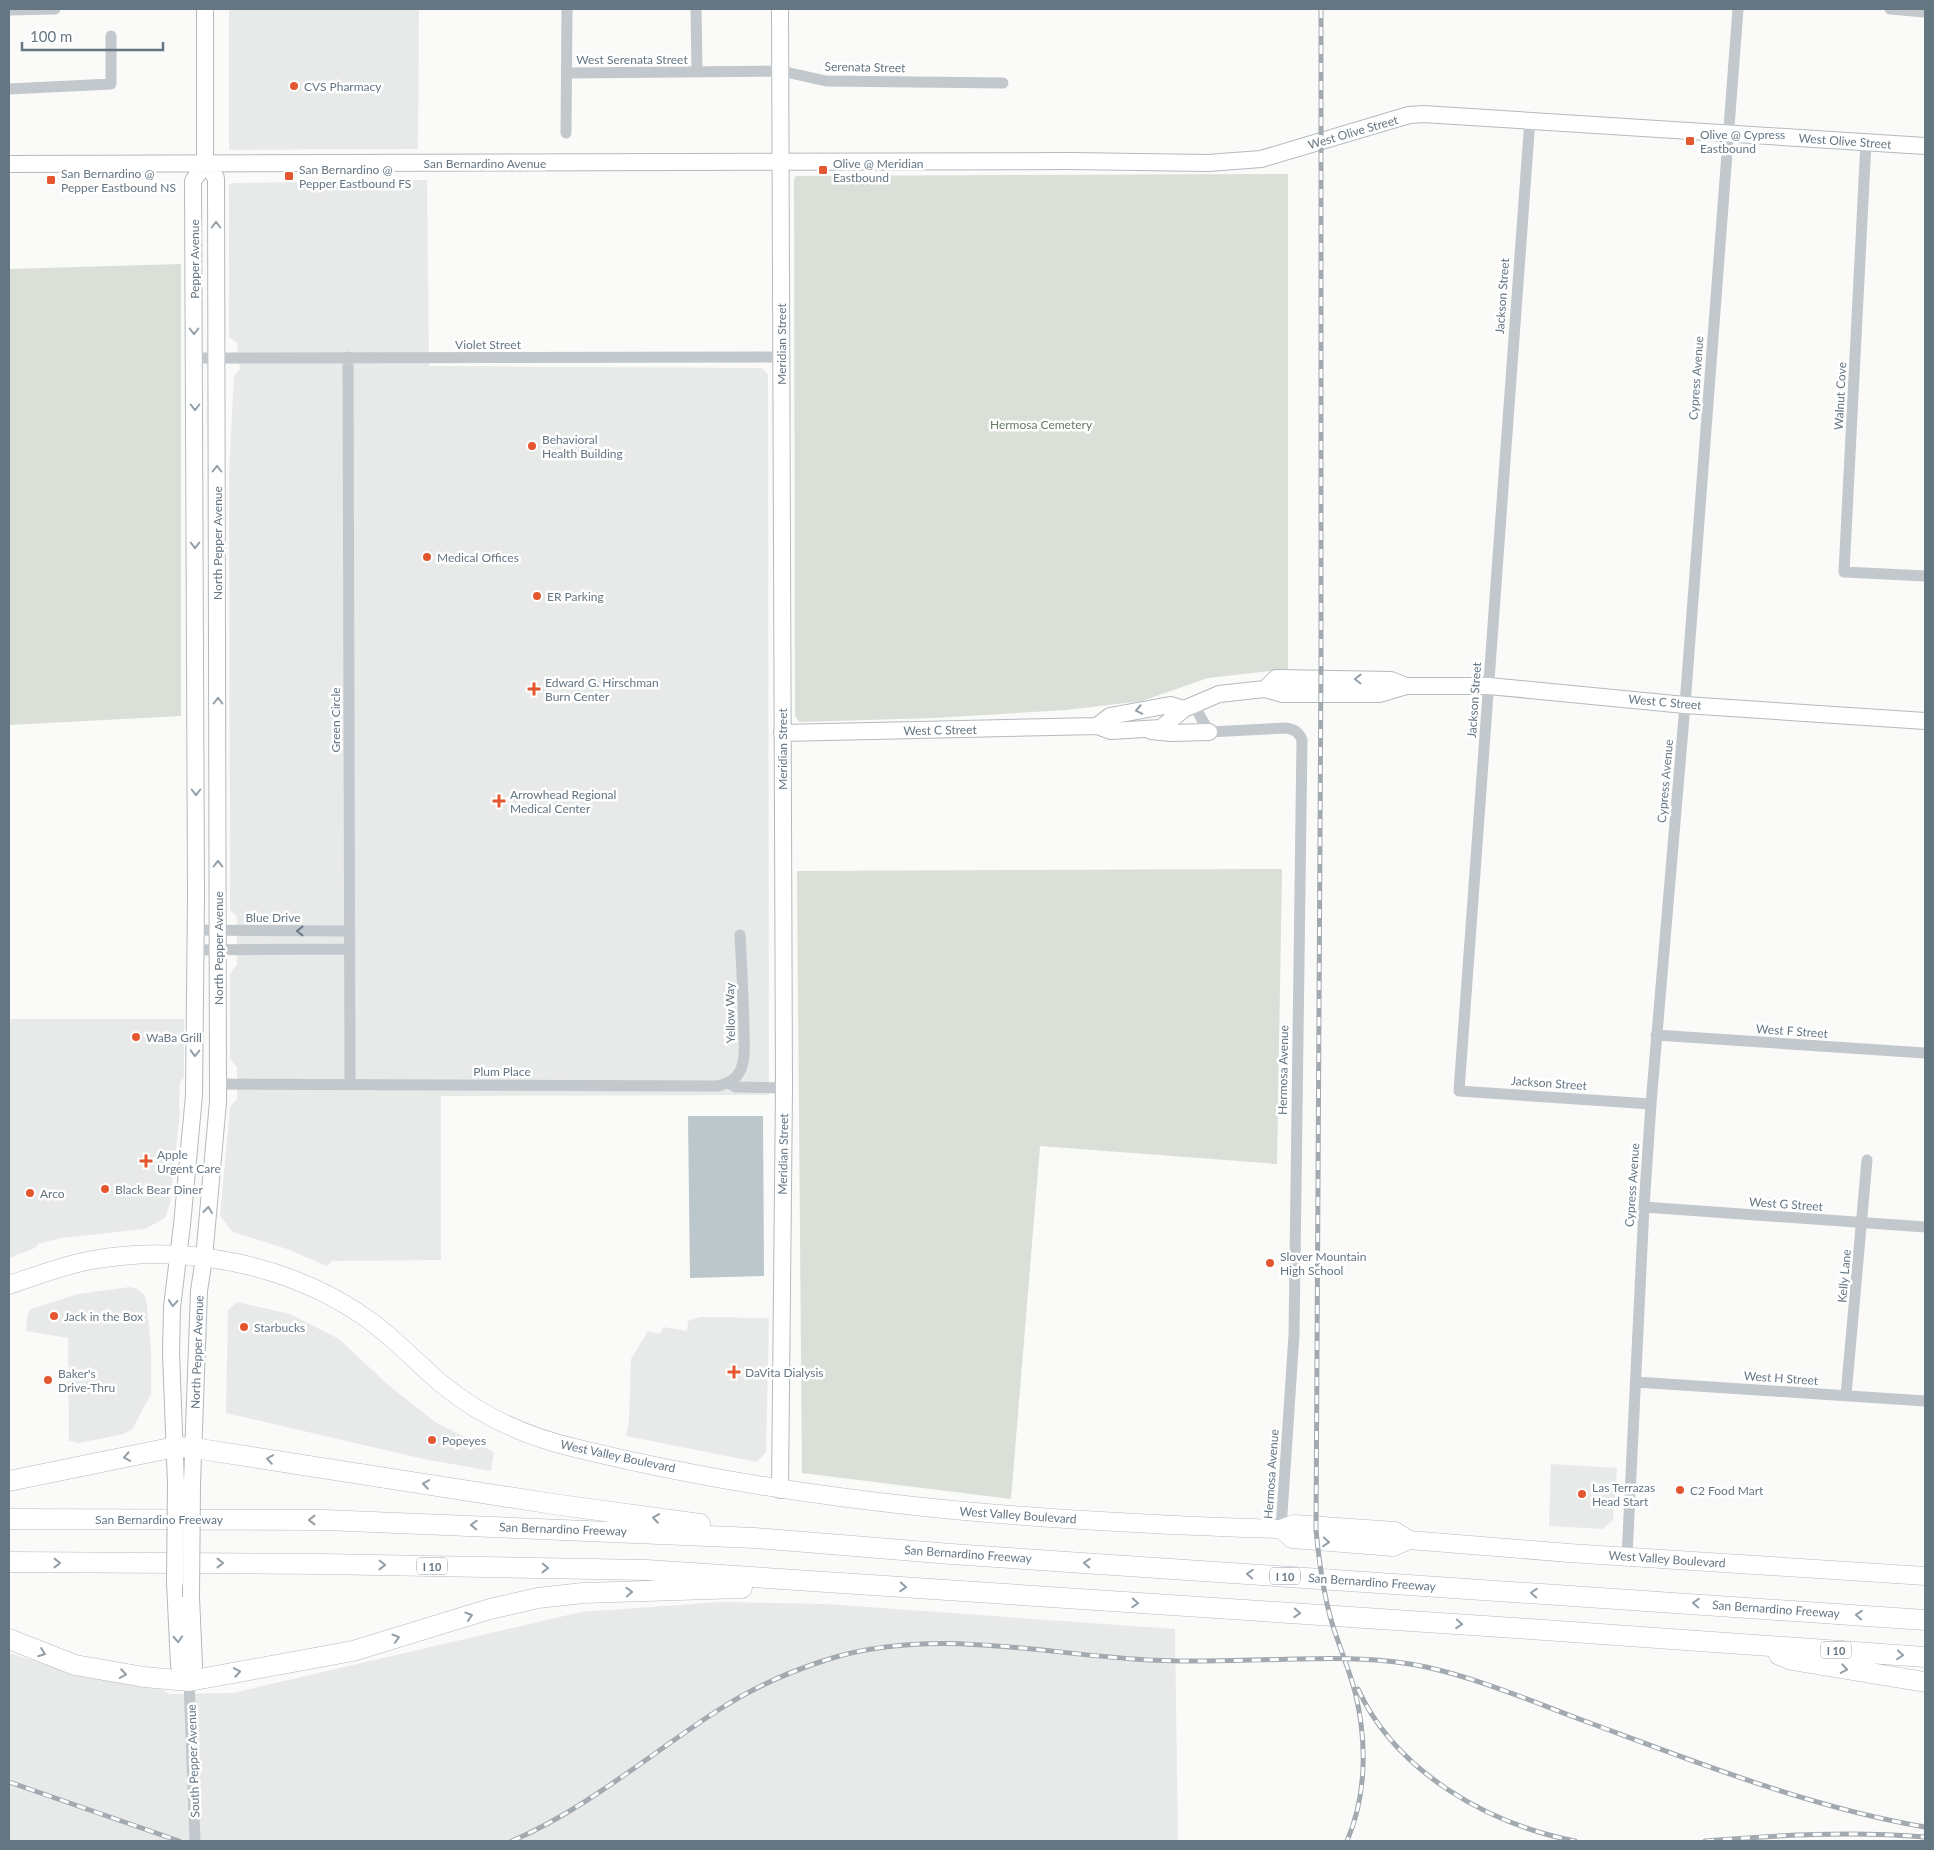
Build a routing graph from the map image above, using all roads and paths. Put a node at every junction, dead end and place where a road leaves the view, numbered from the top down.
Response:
1 (55, 9) edge
2 (205, 9) edge
3 (567, 9) edge
4 (696, 9) edge
5 (780, 9) edge
6 (1738, 9) edge
7 (1890, 9) edge
8 (9, 10) edge
9 (1925, 12) edge
10 (111, 36) dead end
11 (780, 71) junction
12 (697, 72) junction
13 (567, 73) junction
14 (1003, 83) dead end
15 (9, 89) edge
16 (1530, 119) junction
17 (566, 133) dead end
18 (1728, 133) junction
19 (1866, 142) junction
20 (1925, 146) edge
21 (782, 162) junction
22 (9, 164) edge
23 (205, 164) junction
24 (348, 357) junction
25 (781, 357) junction
26 (195, 358) junction
27 (217, 358) junction
28 (1925, 576) edge
29 (1489, 686) junction
30 (1685, 704) junction
31 (1189, 707) junction
32 (1925, 721) edge
33 (1097, 726) junction
34 (1147, 730) junction
35 (1209, 732) junction
36 (782, 733) junction
37 (196, 930) junction
38 (218, 930) junction
39 (349, 931) junction
40 (740, 935) dead end
41 (349, 949) junction
42 (196, 950) junction
43 (218, 950) junction
44 (196, 987) junction
45 (218, 1030) junction
46 (1656, 1036) junction
47 (1925, 1053) edge
48 (350, 1083) junction
49 (728, 1083) junction
50 (218, 1084) junction
51 (784, 1088) junction
52 (1651, 1104) junction
53 (1867, 1160) dead end
54 (1644, 1207) junction
55 (1863, 1223) junction
56 (1925, 1227) edge
57 (179, 1255) junction
58 (204, 1258) junction
59 (9, 1285) edge
60 (1636, 1382) junction
61 (1846, 1396) junction
62 (1925, 1402) edge
63 (184, 1447) junction
64 (9, 1481) edge
65 (780, 1490) junction
66 (9, 1519) edge
67 (1281, 1529) junction
68 (183, 1538) junction
69 (755, 1538) junction
70 (1627, 1557) junction
71 (9, 1562) edge
72 (1925, 1576) edge
73 (854, 1584) junction
74 (1925, 1620) edge
75 (9, 1639) edge
76 (1746, 1644) junction
77 (1925, 1657) edge
78 (189, 1681) junction
79 (1925, 1682) edge
80 (195, 1841) edge

1 - 8 street
2 - 23 street, Pepper Avenue
3 - 13 street
4 - 12 street
5 - 11 street, Meridian Street
6 - 18 street, Cypress Avenue
7 - 9 street
10 - 15 street
11 - 12 street, Serenata Street
11 - 14 street, Serenata Street
11 - 21 street, Meridian Street
12 - 13 street, West Serenata Street
13 - 17 street
16 - 18 street, West Olive Street
16 - 21 street, West Olive Street
16 - 29 street, Jackson Street
18 - 19 street, West Olive Street
18 - 30 street, Cypress Avenue
19 - 20 street, West Olive Street
19 - 28 street, Walnut Cove
21 - 23 street, San Bernardino Avenue
21 - 25 street, Meridian Street
22 - 23 street, San Bernardino Avenue
23 -> 26 street, Pepper Avenue
27 -> 23 street, Pepper Avenue
24 - 25 street, Violet Street
24 - 27 street, Violet Street
24 - 39 street, Green Circle
25 - 36 street, Meridian Street
26 - 27 street, Violet Street
26 -> 37 street, North Pepper Avenue
38 -> 27 street, North Pepper Avenue
29 - 30 street, West C Street
29 - 31 street, West C Street
29 - 52 street, Jackson Street
30 - 32 street, West C Street
30 - 46 street, Cypress Avenue
31 -> 33 street, West C Street
31 - 34 street, West C Street
31 - 35 street
33 - 34 street, West C Street
33 - 36 street, West C Street
34 - 35 street
35 - 67 street, Hermosa Avenue
36 - 51 street, Meridian Street
37 - 38 street, Blue Drive
37 - 42 street, North Pepper Avenue
39 -> 38 street, Blue Drive
38 - 43 street, North Pepper Avenue
39 - 41 street, Green Circle
40 - 49 street, Yellow Way
41 - 43 street
41 - 48 street, Green Circle
42 - 43 street
42 - 44 street, North Pepper Avenue
43 - 45 street, North Pepper Avenue
44 - 45 street
44 -> 57 street, North Pepper Avenue
45 - 50 street, North Pepper Avenue
46 - 47 street, West F Street
46 - 52 street, Cypress Avenue
48 - 49 street, Plum Place
48 - 50 street, Plum Place
49 - 51 street, Plum Place
58 -> 50 street, North Pepper Avenue
51 - 65 street, Meridian Street
52 - 54 street, Cypress Avenue
53 - 55 street, Kelly Lane
54 - 55 street, West G Street
54 - 60 street, Cypress Avenue
55 - 56 street, West G Street
55 - 61 street, Kelly Lane
57 - 58 main road, West Valley Boulevard
57 - 59 main road, West Valley Boulevard
57 -> 63 street, North Pepper Avenue
58 - 63 street, North Pepper Avenue
58 - 65 main road, West Valley Boulevard
60 - 61 street, West H Street
60 - 70 street, Cypress Avenue
61 - 62 street, West H Street
63 -> 64 highway
63 - 68 street, North Pepper Avenue, bridge
63 - 68 street, North Pepper Avenue, bridge
69 -> 63 highway
65 - 67 main road, West Valley Boulevard
69 -> 66 highway, San Bernardino Freeway / I 10
67 - 70 main road, West Valley Boulevard
68 - 78 street, South Pepper Avenue, bridge
74 -> 69 highway, San Bernardino Freeway / I 10
70 - 72 main road, West Valley Boulevard
71 -> 73 highway, I 10
73 -> 76 highway, I 10
78 -> 73 highway
75 -> 78 highway
76 -> 77 highway, I 10
76 -> 79 highway
78 - 80 street, South Pepper Avenue

